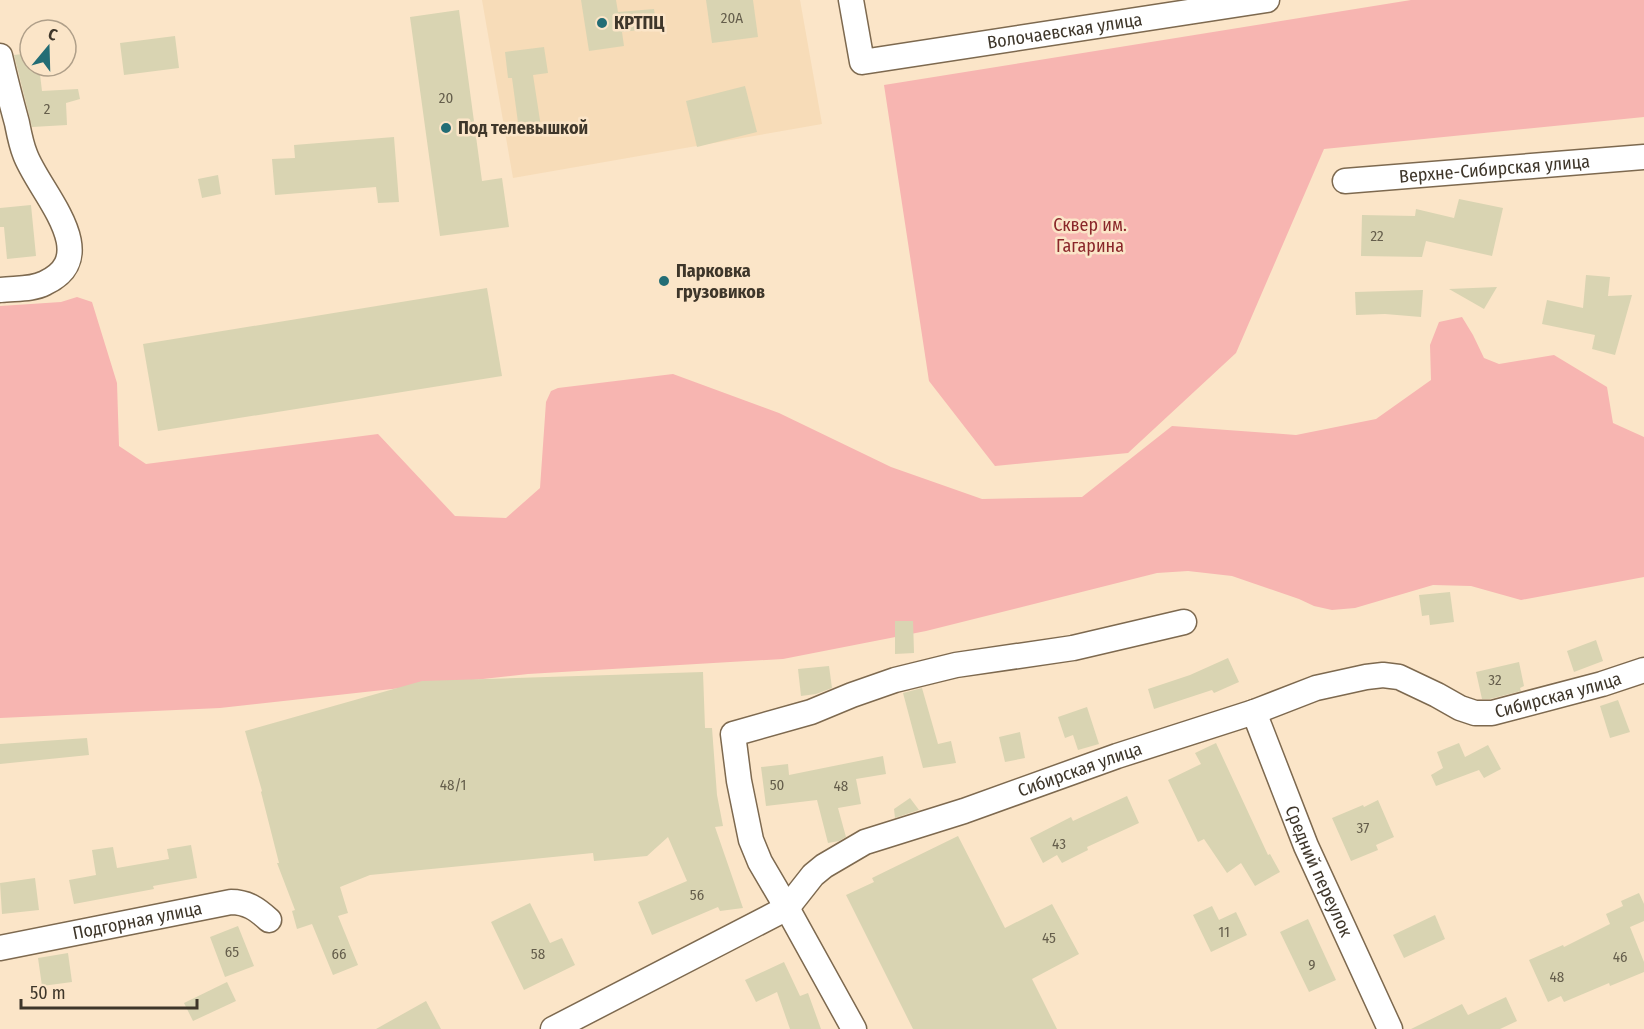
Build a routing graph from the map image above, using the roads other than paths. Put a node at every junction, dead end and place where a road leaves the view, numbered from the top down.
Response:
1 (851, 0) edge
2 (1267, 0) edge
3 (0, 56) edge
4 (1644, 157) edge
5 (1345, 181) dead end
6 (0, 290) edge
7 (1184, 622) dead end
8 (1644, 670) edge
9 (1254, 712) junction
10 (787, 908) junction
11 (269, 920) dead end
12 (0, 948) edge
13 (553, 1029) edge
14 (854, 1029) edge
15 (1390, 1029) edge

1 - 2 street, Волочаевская улица
3 - 6 street
4 - 5 street, Верхне-Сибирская улица
7 - 10 street
8 - 9 street, Сибирская улица
9 - 10 street, Сибирская улица
9 - 15 street, Средний переулок
10 - 13 street, Сибирская улица
10 - 14 street
11 - 12 street, Подгорная улица

